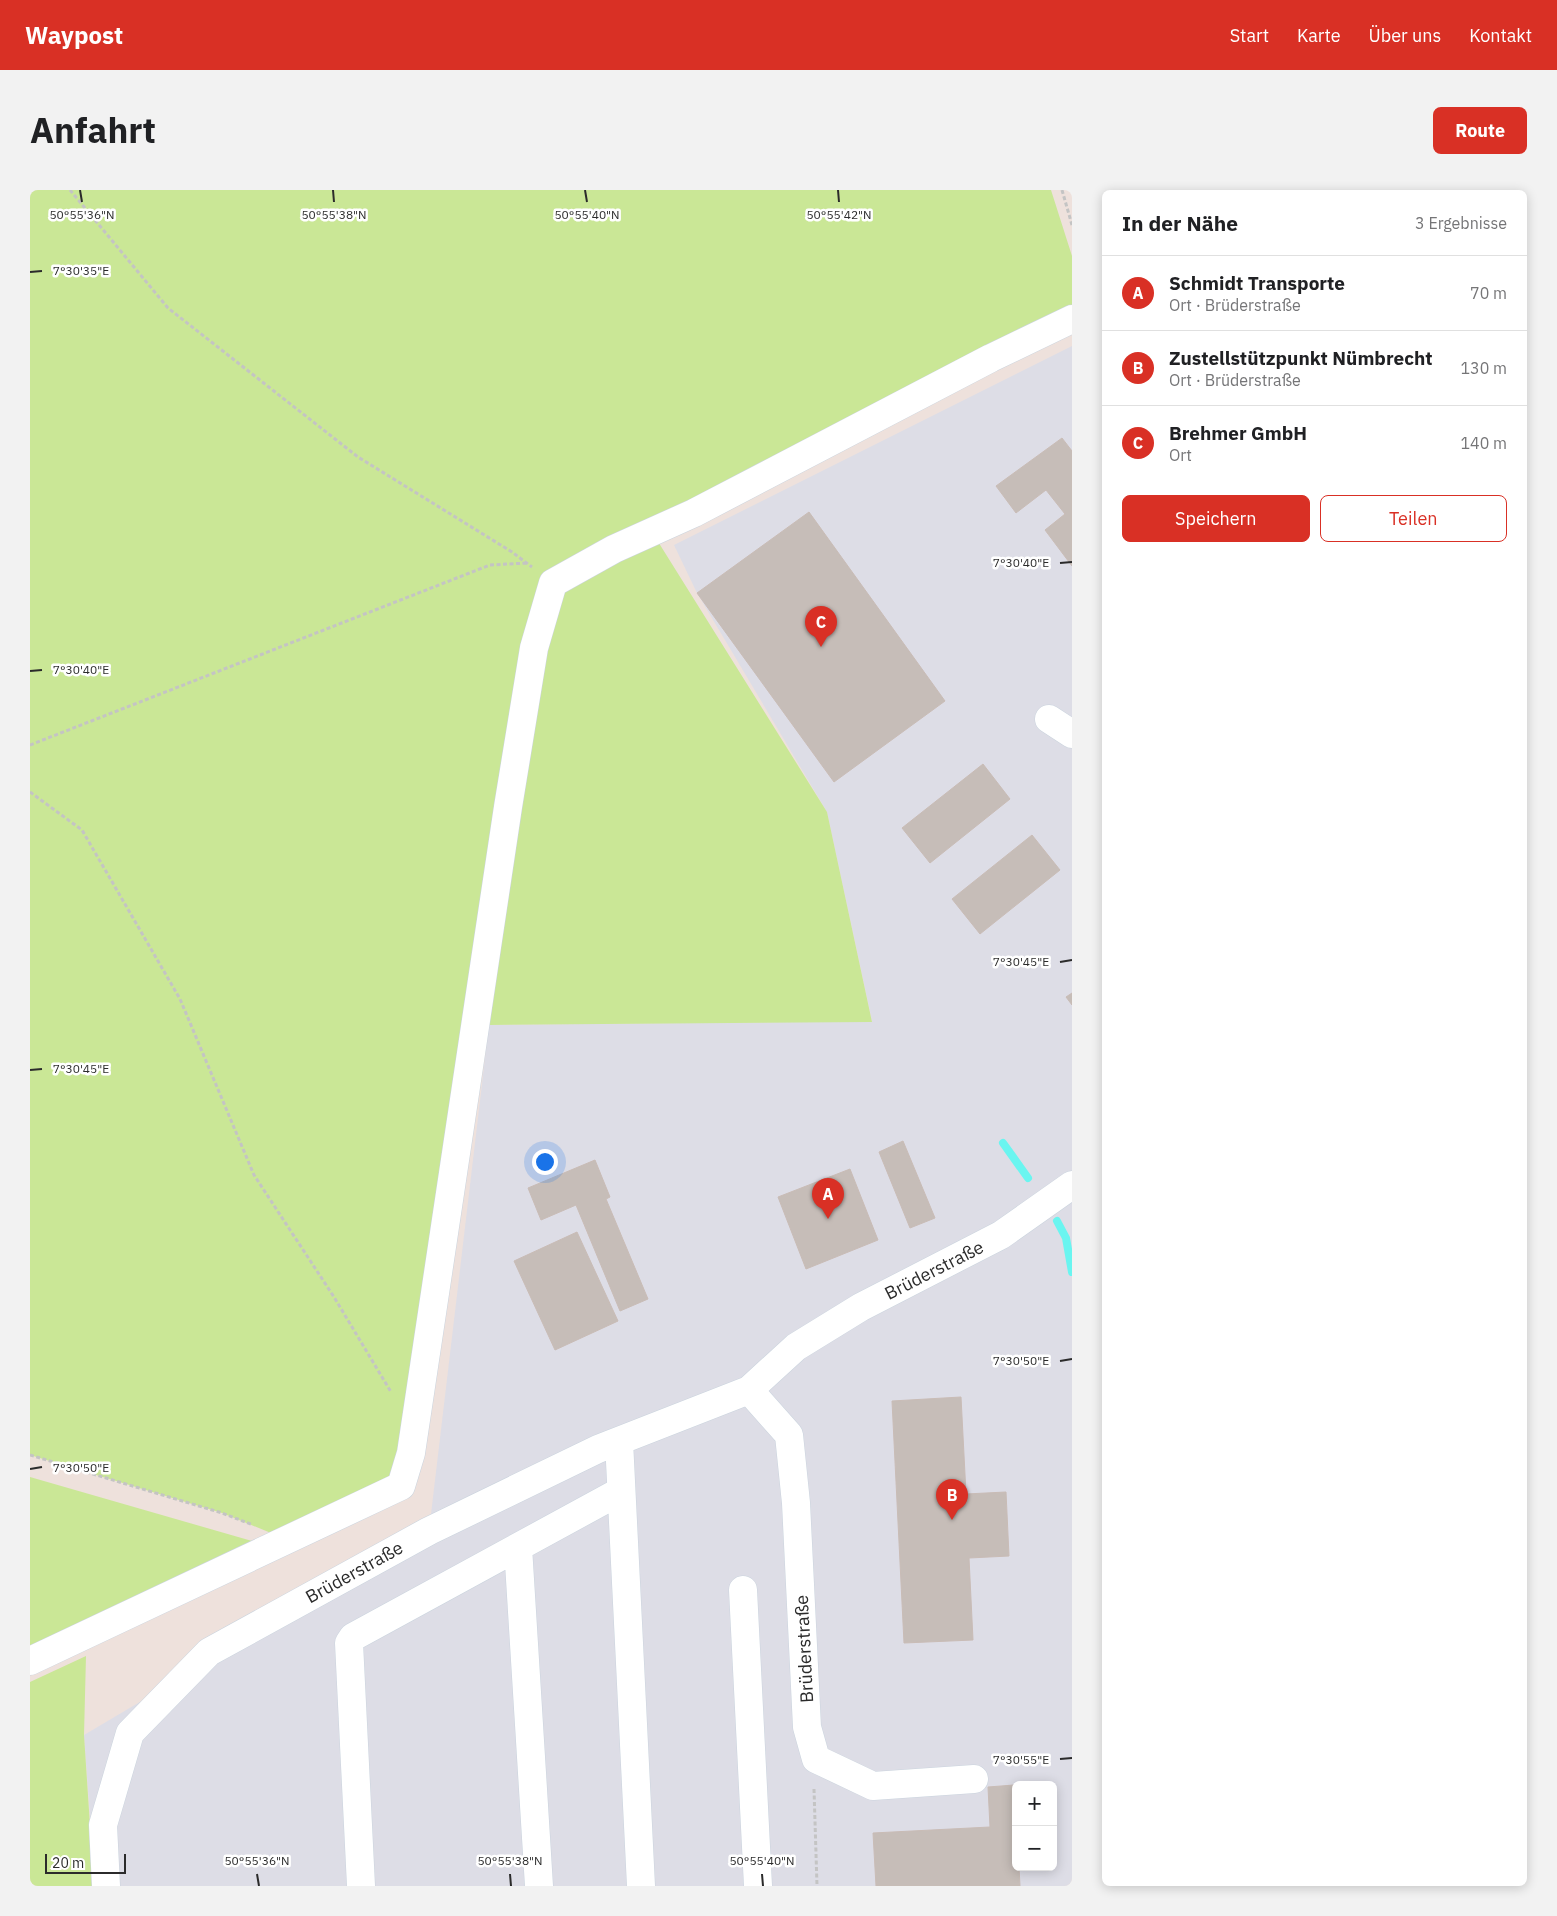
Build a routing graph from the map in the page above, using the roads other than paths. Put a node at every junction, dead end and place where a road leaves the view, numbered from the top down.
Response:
1 (1072, 318) edge
2 (1049, 719) dead end
3 (1072, 734) edge
4 (1072, 1185) edge
5 (749, 1390) junction
6 (619, 1441) junction
7 (620, 1492) junction
8 (518, 1547) junction
9 (743, 1590) dead end
10 (30, 1661) edge
11 (974, 1779) dead end
12 (638, 1884) edge
13 (106, 1886) edge
14 (361, 1886) edge
15 (539, 1886) edge
16 (758, 1886) edge

1 - 10 street
2 - 3 street
4 - 5 street, Brüderstraße
5 - 6 street, Brüderstraße
5 - 11 street, Brüderstraße
6 - 7 street
6 - 13 street, Brüderstraße
7 - 8 street
7 - 12 street
8 - 14 street
8 - 15 street
9 - 16 street

